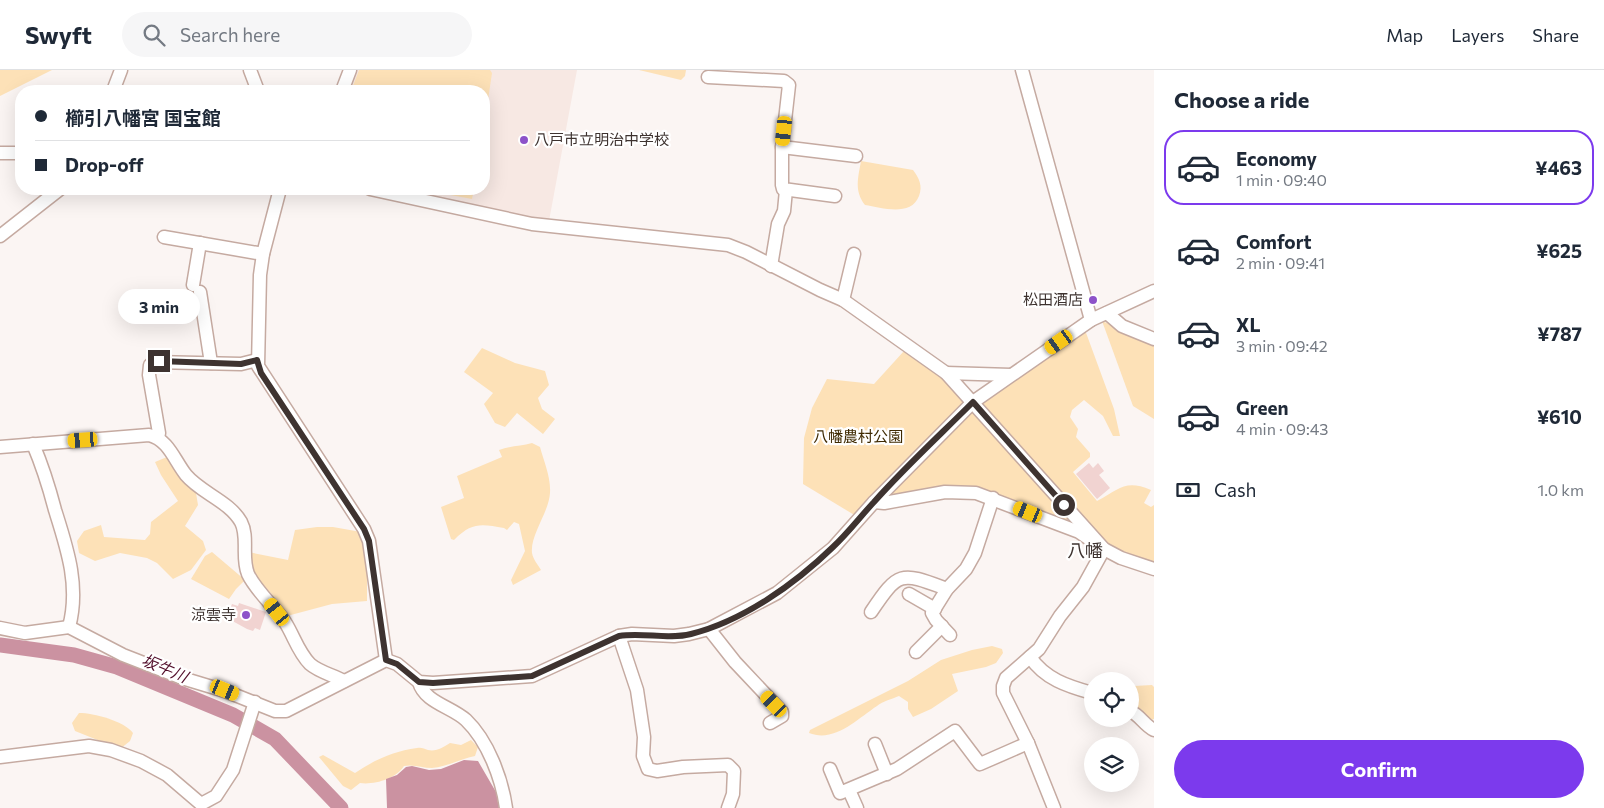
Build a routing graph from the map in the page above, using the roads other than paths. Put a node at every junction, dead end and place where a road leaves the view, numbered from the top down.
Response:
1 (121, 70) edge
2 (250, 70) edge
3 (350, 70) edge
4 (1022, 70) edge
5 (708, 78) dead end
6 (115, 85) edge
7 (256, 85) edge
8 (344, 85) edge
9 (782, 147) junction
10 (0, 153) edge
11 (15, 153) edge
12 (856, 156) dead end
13 (786, 190) junction
14 (52, 195) edge
15 (278, 195) edge
16 (398, 195) edge
17 (835, 196) dead end
18 (0, 236) edge
19 (164, 237) dead end
20 (200, 243) junction
21 (263, 254) junction
22 (854, 254) dead end
23 (772, 266) junction
24 (1154, 291) edge
25 (843, 300) junction
26 (1108, 313) junction
27 (1091, 320) junction
28 (1154, 339) edge
29 (257, 360) junction
30 (211, 363) junction
31 (946, 373) junction
32 (1011, 375) junction
33 (973, 402) junction
34 (158, 437) junction
35 (33, 444) junction
36 (1, 449) edge
37 (993, 498) junction
38 (874, 502) junction
39 (1104, 549) junction
40 (1154, 569) edge
41 (947, 589) junction
42 (909, 594) dead end
43 (935, 609) junction
44 (871, 612) dead end
45 (69, 626) junction
46 (0, 628) edge
47 (709, 629) junction
48 (619, 636) junction
49 (916, 652) dead end
50 (1030, 657) junction
51 (386, 660) junction
52 (344, 681) junction
53 (419, 682) junction
54 (1084, 691) edge
55 (255, 702) junction
56 (1139, 717) edge
57 (770, 723) dead end
58 (1154, 730) edge
59 (1028, 743) junction
60 (875, 744) dead end
61 (0, 757) edge
62 (830, 769) dead end
63 (887, 774) junction
64 (849, 790) junction
65 (506, 808) edge
66 (728, 808) edge
67 (856, 808) edge
68 (1054, 808) edge

1 - 6 street
2 - 7 street
3 - 8 street
4 - 27 street
5 - 9 street
9 - 12 street
9 - 13 street
10 - 11 street
13 - 17 street
13 - 23 street
14 - 18 street
15 - 21 street
16 - 23 street
19 - 20 street
20 - 21 street
20 - 30 street
21 - 29 street
22 - 25 street
23 - 25 street
24 - 26 street
25 - 31 street
26 - 27 street
26 - 28 street
27 - 32 street
29 - 30 street
29 - 51 street
30 - 34 street
31 - 32 street
31 - 33 street
32 - 33 street
33 - 38 street
33 - 39 street
34 - 35 street
34 - 52 street
35 - 36 street
35 - 45 street
37 - 38 street
37 - 39 street
37 - 41 street
38 - 47 street
39 - 40 street
39 - 50 street
41 - 43 street
41 - 44 street
42 - 43 street
43 - 49 street
45 - 46 street
45 - 55 street
47 - 48 street
47 - 57 street
48 - 53 street
48 - 66 street
50 - 54 street
50 - 59 street
51 - 52 street
51 - 53 street
52 - 55 street
53 - 65 street
55 - 61 street
56 - 58 street
59 - 63 street
59 - 68 street
60 - 63 street
62 - 64 street
63 - 64 street
64 - 67 street

